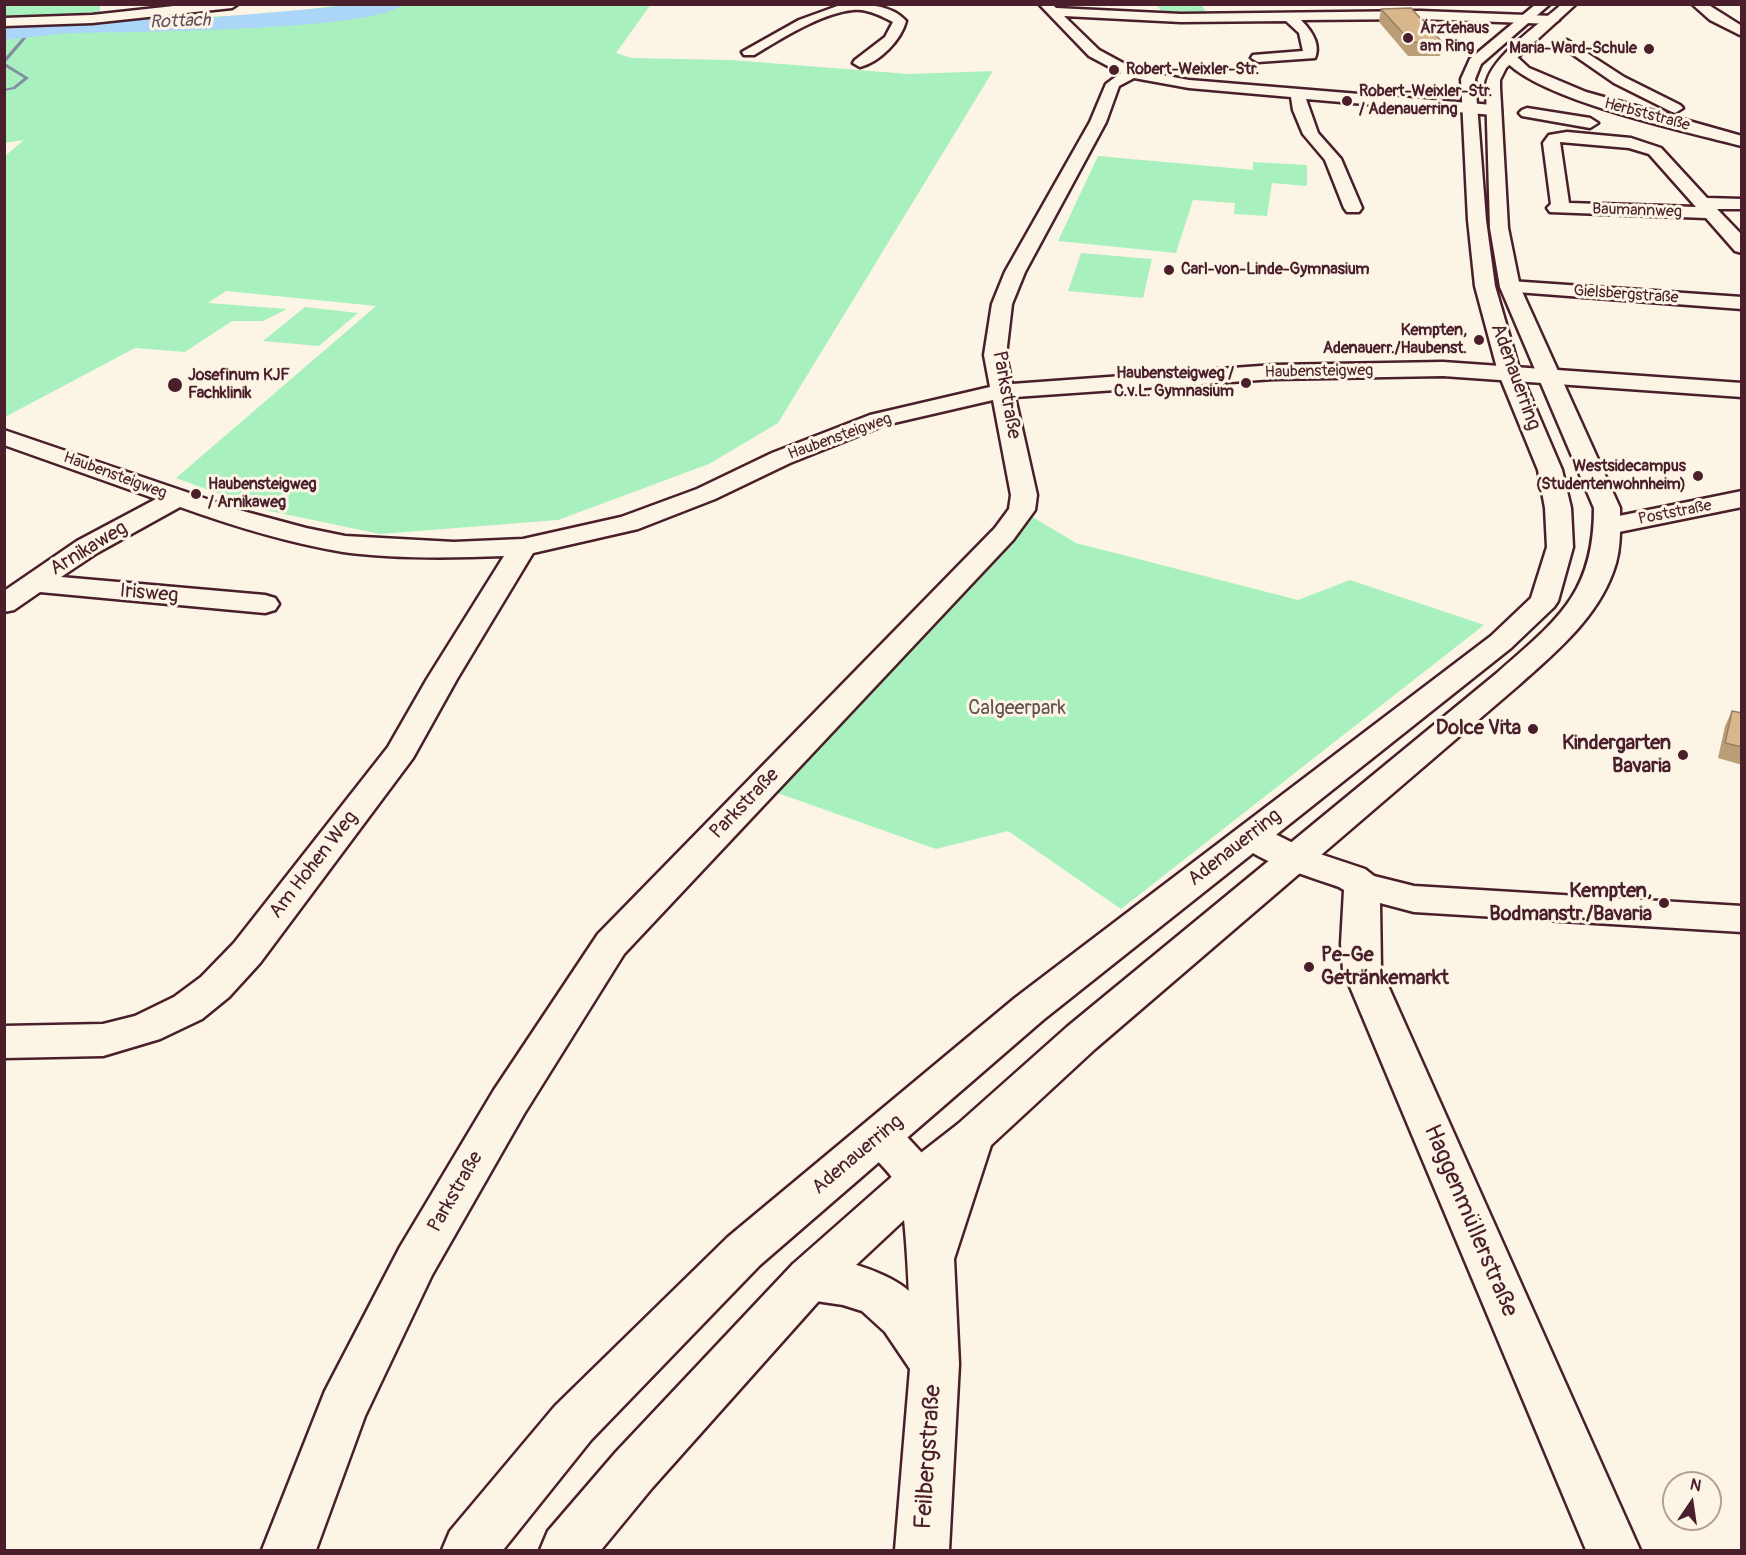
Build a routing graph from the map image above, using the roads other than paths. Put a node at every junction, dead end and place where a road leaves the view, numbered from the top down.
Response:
1 (231, 4) edge
2 (1544, 4) edge
3 (1570, 4) edge
4 (1698, 4) edge
5 (855, 5) edge
6 (1045, 7) edge
7 (1451, 10) edge
8 (1290, 17) junction
9 (1528, 18) junction
10 (1553, 20) junction
11 (4, 22) edge
12 (1742, 32) edge
13 (1568, 44) dead end
14 (749, 52) dead end
15 (1510, 58) junction
16 (860, 63) dead end
17 (1254, 68) junction
18 (1132, 73) junction
19 (1554, 85) junction
20 (1493, 88) junction
21 (1298, 93) junction
22 (1469, 108) junction
23 (1493, 110) junction
24 (1527, 113) dead end
25 (1675, 123) junction
26 (1624, 125) dead end
27 (1599, 129) junction
28 (1742, 141) edge
29 (1742, 204) edge
30 (1353, 208) dead end
31 (1708, 208) junction
32 (1742, 247) edge
33 (1510, 287) junction
34 (1742, 303) edge
35 (1509, 372) junction
36 (1548, 375) junction
37 (1742, 390) edge
38 (1004, 391) junction
39 (4, 437) edge
40 (177, 498) junction
41 (1742, 499) edge
42 (1609, 526) junction
43 (523, 547) junction
44 (34, 583) junction
45 (4, 604) edge
46 (264, 604) dead end
47 (1251, 836) junction
48 (1293, 858) junction
49 (1362, 886) junction
50 (1742, 919) edge
51 (4, 1042) edge
52 (973, 1136) junction
53 (881, 1137) junction
54 (918, 1179) junction
55 (931, 1261) junction
56 (809, 1279) junction
57 (935, 1364) junction
58 (289, 1551) edge
59 (469, 1551) edge
60 (567, 1551) edge
61 (922, 1551) edge
62 (1612, 1551) edge

1 - 11 street
2 - 9 street, Adenauerring
3 - 10 street, Adenauerring
4 - 12 street
5 - 14 street
5 - 16 street
6 - 8 street
6 - 18 street
7 - 8 street
7 - 9 street
8 - 17 street
9 - 10 street
9 - 22 street, Adenauerring
10 - 15 street, Adenauerring
13 - 25 street
15 - 19 street, Herbststraße
15 - 20 street, Adenauerring
17 - 18 street
17 - 21 street
18 - 38 street, Parkstraße
19 - 20 street, Herbststraße
19 - 25 street, Herbststraße
20 - 23 street, Adenauerring
21 - 22 street
21 - 30 street
22 - 23 street
22 - 35 street, Adenauerring
23 - 33 street, Adenauerring
24 - 27 street
25 - 26 street
25 - 28 street, Herbststraße
27 - 31 street
27 - 31 street, Baumannweg
29 - 31 street, Baumannweg
31 - 32 street
33 - 34 street, Gielsbergstraße
33 - 36 street, Adenauerring
35 - 36 street, Haubensteigweg
35 - 38 street, Haubensteigweg
35 - 47 street, Adenauerring
36 - 37 street, Haubensteigweg
36 - 42 street, Adenauerring
38 - 43 street, Haubensteigweg
38 - 58 street, Parkstraße
39 - 40 street, Haubensteigweg
40 - 43 street, Haubensteigweg
40 - 44 street, Arnikaweg
41 - 42 street, Poststraße
42 - 48 street, Adenauerring
43 - 51 street, Am Hohen Weg
44 - 45 street, Arnikaweg
44 - 46 street, Irisweg
47 - 48 street
47 - 53 street, Adenauerring
48 - 49 street
48 - 52 street, Adenauerring
49 - 50 street
49 - 62 street, Haggenmüllerstraße
52 - 54 street, Adenauerring
52 - 55 street, Feilbergstraße
53 - 54 street
53 - 59 street, Adenauerring
54 - 55 street, Feilbergstraße
54 - 56 street, Adenauerring
55 - 57 street, Feilbergstraße
56 - 57 street, Feilbergstraße
56 - 60 street, Adenauerring
57 - 61 street, Feilbergstraße

